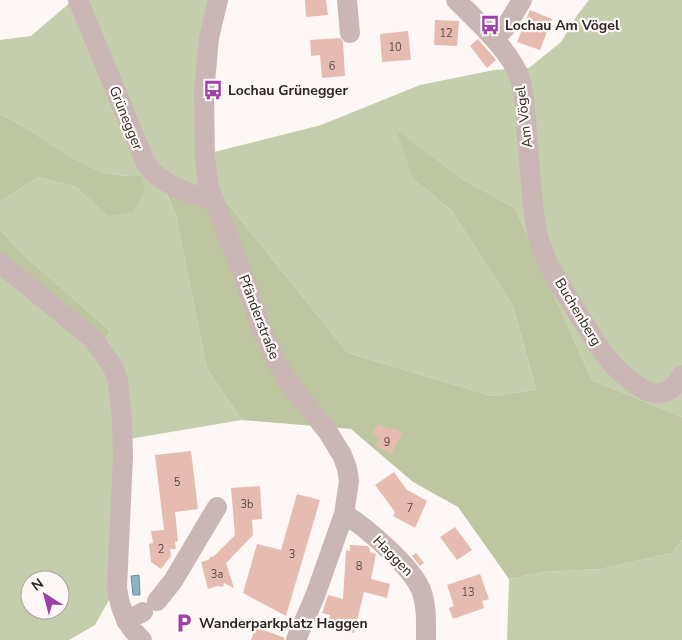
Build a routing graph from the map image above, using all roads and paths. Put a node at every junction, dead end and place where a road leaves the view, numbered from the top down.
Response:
1 (78, 0) edge
2 (218, 0) edge
3 (347, 0) edge
4 (456, 0) edge
5 (522, 0) edge
6 (350, 33) dead end
7 (494, 39) junction
8 (530, 174) joint
9 (212, 199) junction
10 (0, 263) edge
11 (682, 375) edge
12 (217, 506) dead end
13 (344, 514) junction
14 (142, 611) junction
15 (142, 640) edge
16 (296, 640) edge
17 (426, 640) edge

1 - 9 street, Grünegger
2 - 9 street, Pfänderstraße
3 - 6 street
4 - 7 street, Am Vögel
5 - 7 street
7 - 8 street, Am Vögel
8 - 11 street, Buchenberg
9 - 13 street, Pfänderstraße
10 - 14 street
12 - 14 street
13 - 16 street, Pfänderstraße
13 - 17 street, Haggen
14 - 15 street

